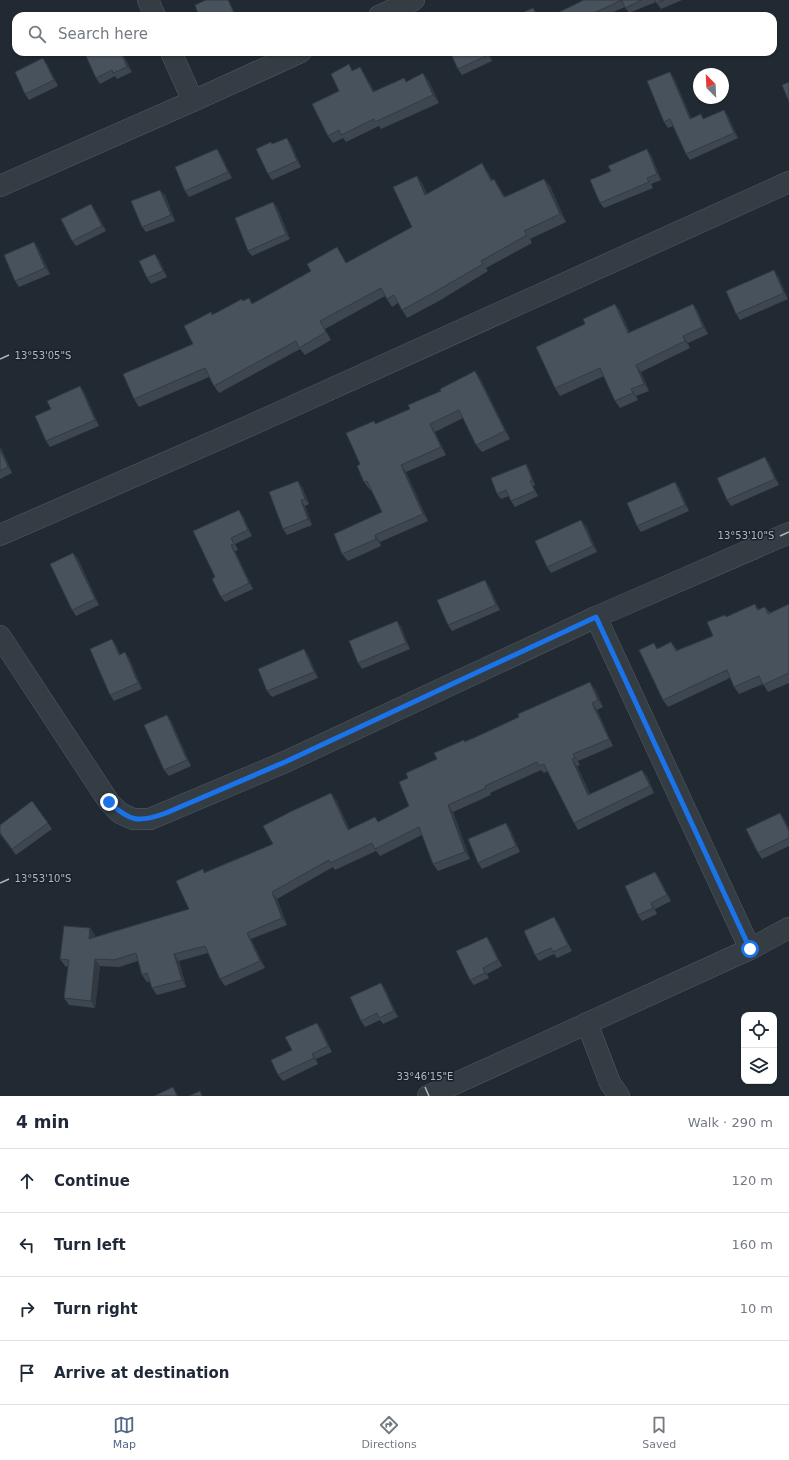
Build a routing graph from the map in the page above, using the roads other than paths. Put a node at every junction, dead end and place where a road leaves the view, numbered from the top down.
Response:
1 (148, 0) edge
2 (414, 0) edge
3 (153, 12) edge
4 (388, 12) edge
5 (173, 56) edge
6 (292, 56) edge
7 (194, 101) junction
8 (789, 182) edge
9 (0, 186) edge
10 (789, 533) edge
11 (0, 535) edge
12 (596, 617) junction
13 (0, 636) edge
14 (788, 931) edge
15 (750, 949) junction
16 (587, 1023) junction
17 (428, 1096) edge
18 (619, 1096) edge

1 - 3 street
2 - 4 street
5 - 7 street
6 - 7 street
7 - 9 street
8 - 11 street
10 - 12 street
12 - 13 street
12 - 15 street
14 - 15 street
15 - 16 street
16 - 17 street
16 - 18 street

